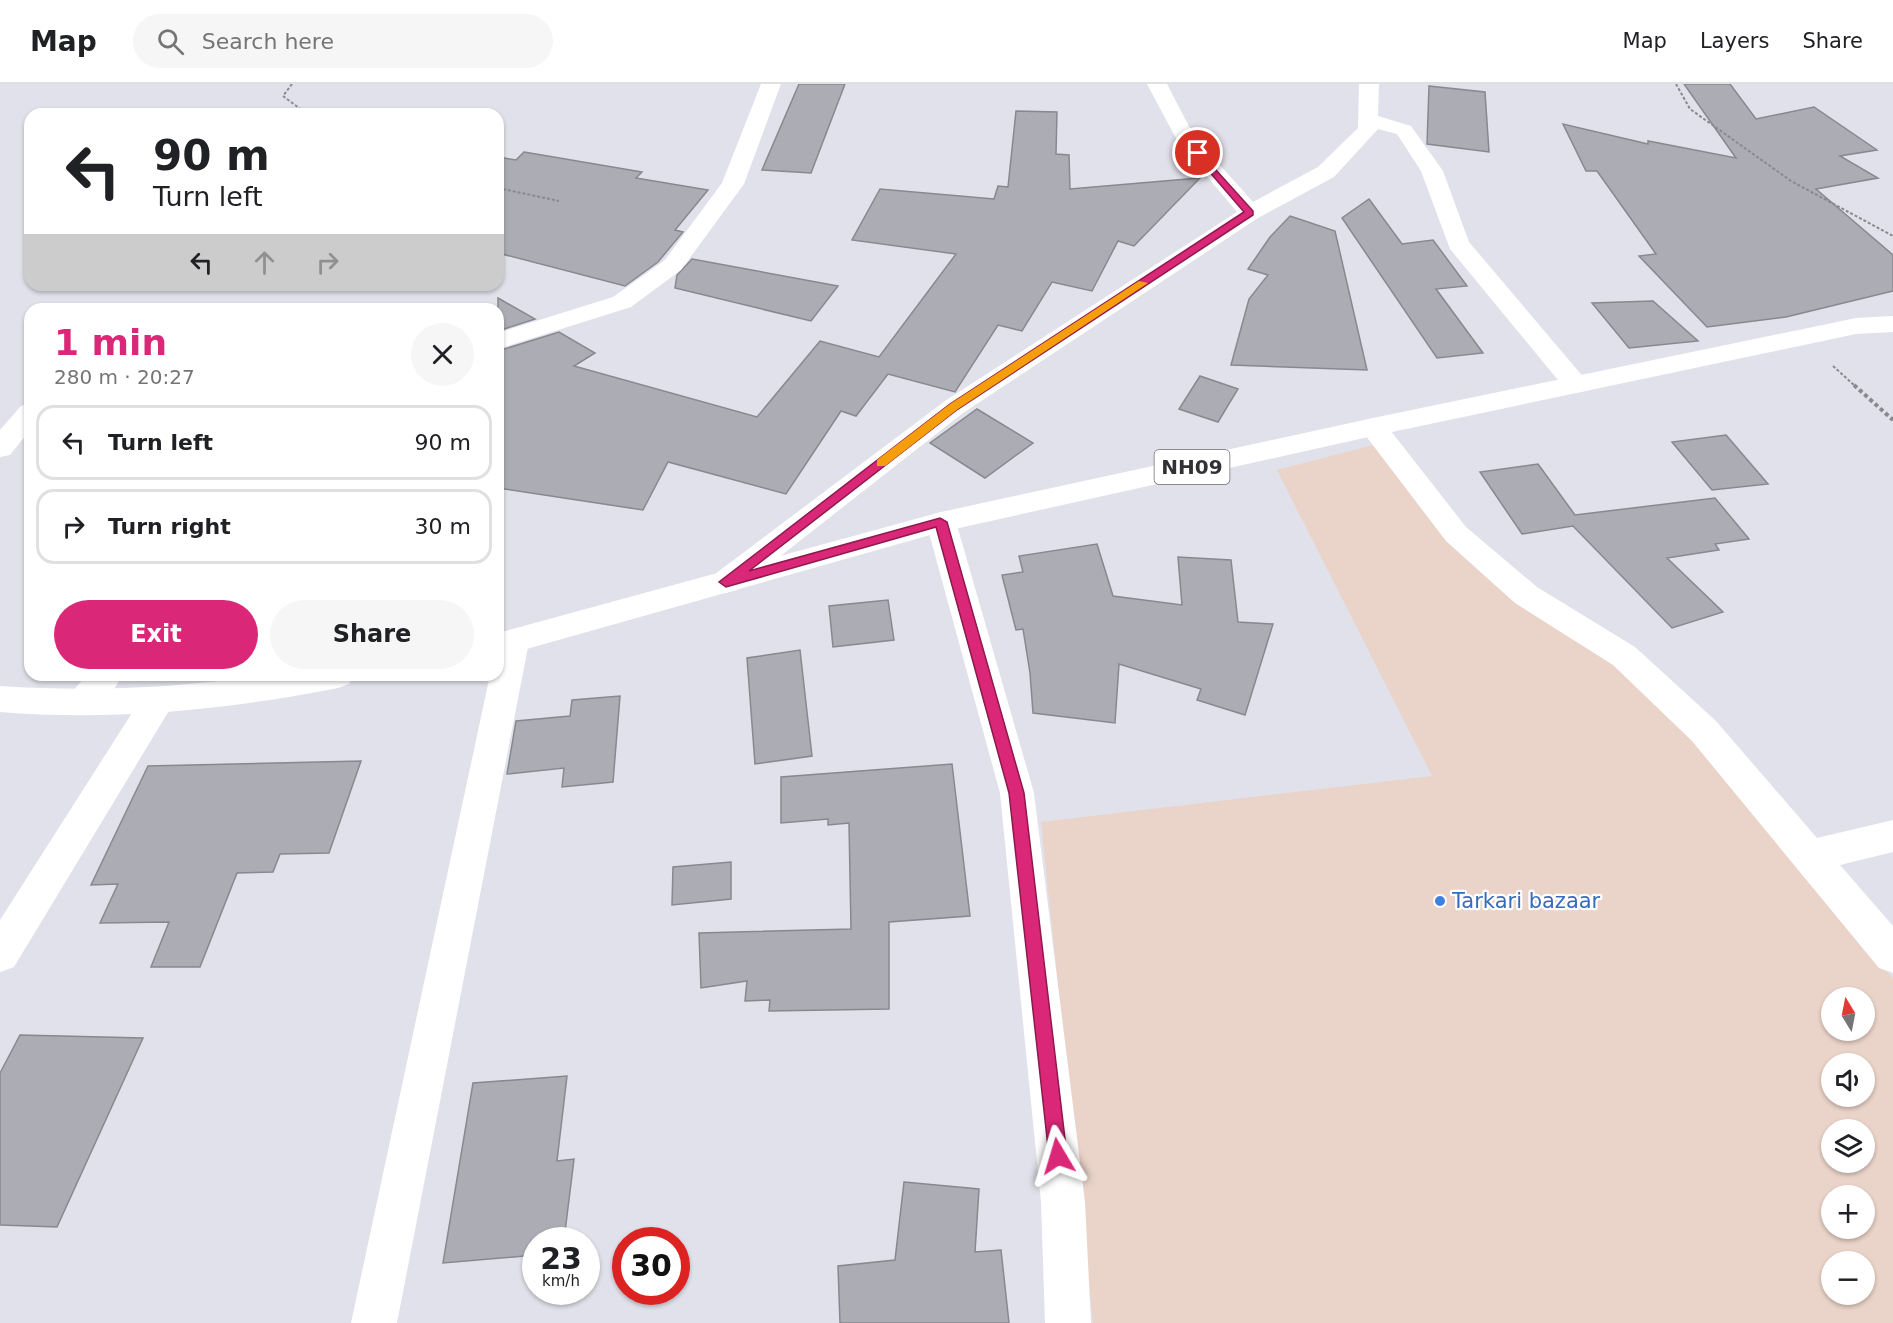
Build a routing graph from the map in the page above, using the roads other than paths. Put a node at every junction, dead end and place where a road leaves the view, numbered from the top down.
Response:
1 (771, 84) edge
2 (1156, 84) edge
3 (1369, 84) edge
4 (1368, 118) junction
5 (1250, 213) junction
6 (1893, 324) edge
7 (504, 339) edge
8 (1576, 385) junction
9 (24, 419) edge
10 (1373, 427) junction
11 (0, 448) edge
12 (940, 522) junction
13 (726, 582) junction
14 (505, 644) edge
15 (101, 681) edge
16 (308, 681) edge
17 (498, 681) edge
18 (0, 699) edge
19 (158, 700) junction
20 (82, 703) junction
21 (1893, 836) edge
22 (1810, 856) junction
23 (0, 954) edge
24 (1893, 955) edge
25 (374, 1323) edge
26 (1068, 1323) edge

1 - 7 street
2 - 5 street
3 - 4 street
4 - 5 street
4 - 8 street
5 - 13 street
6 - 8 street, NH09
8 - 10 street, NH09
9 - 11 street
10 - 12 street, NH09
10 - 22 street
12 - 13 street, NH09
12 - 26 street
13 - 14 street, NH09
15 - 20 street
16 - 19 street
17 - 25 street
18 - 20 street
19 - 20 street
19 - 23 street
21 - 22 street
22 - 24 street

